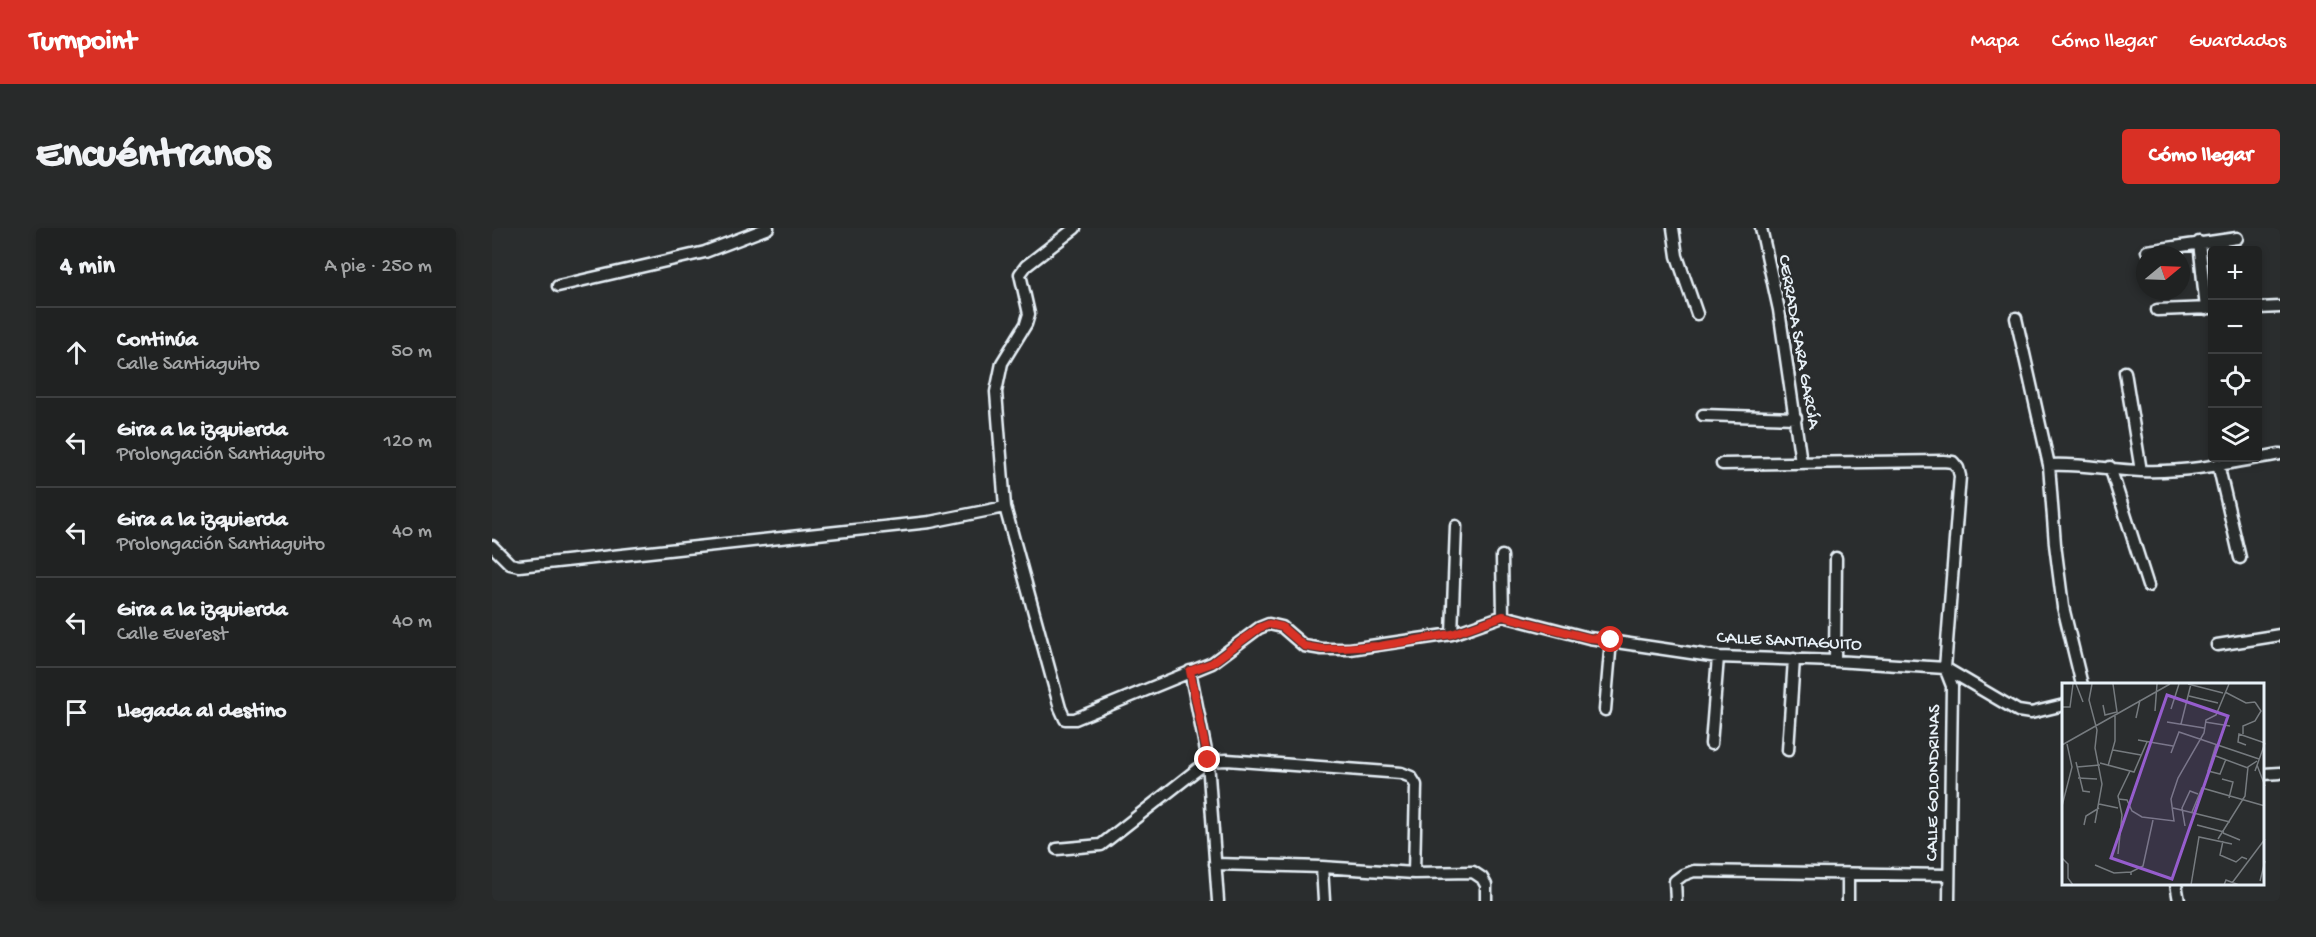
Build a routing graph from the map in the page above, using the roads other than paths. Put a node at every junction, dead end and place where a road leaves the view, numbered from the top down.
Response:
1 (768, 228) edge
2 (1076, 228) edge
3 (1673, 228) edge
4 (1761, 228) edge
5 (2237, 238) dead end
6 (2199, 243) junction
7 (2176, 246) edge
8 (558, 286) dead end
9 (2208, 302) edge
10 (2280, 307) edge
11 (2208, 308) edge
12 (2262, 308) edge
13 (2157, 310) dead end
14 (1697, 314) dead end
15 (2016, 318) dead end
16 (2125, 372) dead end
17 (1703, 415) dead end
18 (1796, 418) junction
19 (2280, 454) edge
20 (1801, 462) junction
21 (1722, 464) dead end
22 (2218, 464) junction
23 (2049, 465) junction
24 (2110, 467) junction
25 (2141, 471) junction
26 (1005, 507) junction
27 (1456, 526) dead end
28 (492, 546) edge
29 (1502, 556) dead end
30 (1836, 558) dead end
31 (2240, 558) dead end
32 (2148, 586) dead end
33 (1503, 616) junction
34 (1452, 634) junction
35 (2280, 634) edge
36 (1611, 640) junction
37 (2217, 645) dead end
38 (1718, 657) junction
39 (1794, 659) junction
40 (1835, 661) junction
41 (1945, 668) junction
42 (1190, 671) junction
43 (2082, 683) edge
44 (2062, 706) edge
45 (1605, 710) dead end
46 (1711, 744) dead end
47 (1788, 750) dead end
48 (1208, 760) junction
49 (2280, 773) edge
50 (2265, 774) edge
51 (1057, 849) dead end
52 (1215, 864) junction
53 (1322, 867) junction
54 (1414, 873) junction
55 (1848, 875) junction
56 (1948, 875) junction
57 (2176, 886) edge
58 (1218, 901) edge
59 (1324, 901) edge
60 (1486, 901) edge
61 (1676, 901) edge
62 (1848, 901) edge
63 (1949, 901) edge
64 (2179, 901) edge

1 - 8 street
2 - 26 street
3 - 14 street
4 - 18 street, CERRADA SARA GARCÍA
5 - 6 street
6 - 7 street
6 - 9 street
10 - 12 street
11 - 13 street
15 - 23 street
16 - 25 street
17 - 18 street
18 - 20 street, CERRADA SARA GARCÍA
19 - 22 street
20 - 21 street
20 - 41 street, CALLE GOLONDRINAS
22 - 25 street
22 - 31 street
23 - 24 street
23 - 43 street
24 - 25 street
24 - 32 street
26 - 28 street
26 - 42 street
27 - 34 street
29 - 33 street
30 - 40 street
33 - 34 street
33 - 36 street, CALLE SANTIAGUITO
34 - 42 street
35 - 37 street
36 - 38 street, CALLE SANTIAGUITO
36 - 45 street
38 - 39 street, CALLE SANTIAGUITO
38 - 46 street
39 - 40 street, CALLE SANTIAGUITO
39 - 47 street
40 - 41 street, CALLE SANTIAGUITO
41 - 44 street, CALLE SANTIAGUITO
41 - 56 street, CALLE GOLONDRINAS
42 - 48 street
48 - 51 street
48 - 52 street
48 - 54 street
49 - 50 street
52 - 53 street
52 - 58 street
53 - 54 street
53 - 59 street
54 - 60 street
55 - 56 street
55 - 61 street
55 - 62 street
56 - 63 street, CALLE GOLONDRINAS
57 - 64 street

